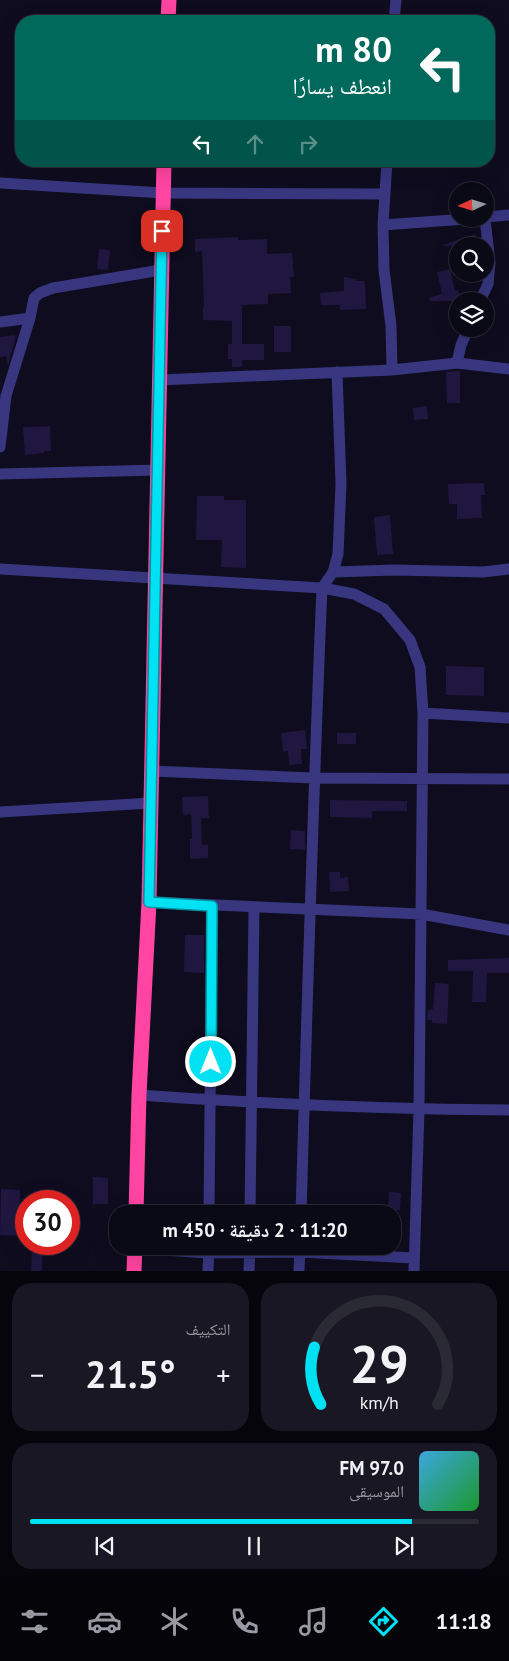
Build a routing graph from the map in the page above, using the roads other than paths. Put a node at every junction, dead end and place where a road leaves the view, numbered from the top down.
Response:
1 (169, 0) edge
2 (396, 0) edge
3 (168, 15) edge
4 (395, 15) edge
5 (164, 167) edge
6 (387, 167) edge
7 (0, 183) edge
8 (163, 193) junction
9 (385, 194) junction
10 (509, 215) edge
11 (494, 217) edge
12 (449, 220) edge
13 (383, 225) junction
14 (486, 228) edge
15 (161, 270) junction
16 (484, 292) edge
17 (30, 318) junction
18 (0, 322) edge
19 (464, 337) edge
20 (457, 363) junction
21 (509, 369) edge
22 (392, 370) junction
23 (337, 372) junction
24 (160, 380) junction
25 (3, 395) edge
26 (0, 447) edge
27 (158, 470) junction
28 (0, 474) edge
29 (509, 569) edge
30 (0, 570) edge
31 (333, 572) junction
32 (155, 577) junction
33 (322, 588) junction
34 (423, 713) junction
35 (509, 718) edge
36 (152, 771) junction
37 (313, 778) junction
38 (422, 778) junction
39 (509, 779) edge
40 (151, 802) junction
41 (0, 812) edge
42 (149, 902) junction
43 (212, 906) junction
44 (254, 908) junction
45 (311, 910) junction
46 (421, 914) junction
47 (509, 930) edge
48 (139, 1096) junction
49 (211, 1101) junction
50 (250, 1102) junction
51 (304, 1104) junction
52 (419, 1109) junction
53 (509, 1110) edge
54 (136, 1205) edge
55 (209, 1205) edge
56 (250, 1205) edge
57 (300, 1205) edge
58 (135, 1255) edge
59 (209, 1255) edge
60 (250, 1255) edge
61 (299, 1255) edge
62 (376, 1255) edge
63 (414, 1258) junction
64 (134, 1271) edge
65 (208, 1271) edge
66 (249, 1271) edge
67 (299, 1271) edge
68 (414, 1271) edge

1 - 3 highway
2 - 4 street
5 - 8 highway
6 - 9 street
7 - 8 street
8 - 9 street
8 - 15 highway
9 - 13 street
10 - 11 street
12 - 13 street
13 - 22 street
14 - 16 street
15 - 17 street
15 - 24 highway
17 - 18 street
17 - 25 street
19 - 20 street
20 - 21 street
20 - 22 street
22 - 23 street
23 - 24 street
23 - 31 street
24 - 27 highway
25 - 26 street
27 - 28 street
27 - 32 highway
29 - 31 street
30 - 32 street
31 - 33 street
32 - 33 street
32 - 36 highway
33 - 34 street
33 - 37 street
34 - 35 street
34 - 38 street
36 - 37 street
36 - 40 highway
37 - 38 street
37 - 45 street
38 - 39 street
38 - 46 street
40 - 41 street
40 - 42 highway
42 - 43 street
42 - 48 highway
43 - 44 street
43 - 49 street
44 - 45 street
44 - 50 street
45 - 46 street
45 - 51 street
46 - 47 street
46 - 52 street
48 - 49 street
48 - 54 highway
49 - 50 street
49 - 55 street
50 - 51 street
50 - 56 street
51 - 52 street
51 - 57 street
52 - 53 street
52 - 63 street
58 - 64 highway
59 - 65 street
60 - 66 street
61 - 67 street
62 - 63 street
63 - 68 street

